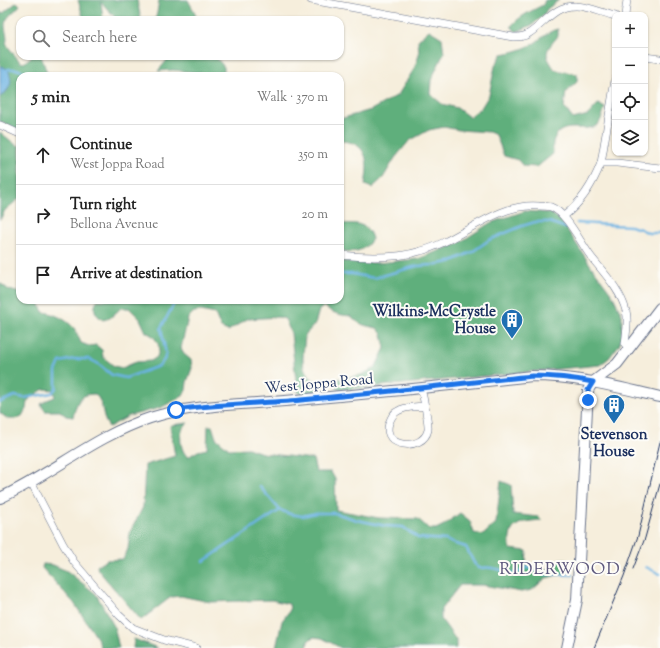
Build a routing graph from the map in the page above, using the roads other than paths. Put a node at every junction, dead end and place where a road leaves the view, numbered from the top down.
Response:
1 (311, 0) edge
2 (628, 0) edge
3 (626, 12) edge
4 (612, 15) edge
5 (648, 57) edge
6 (660, 59) edge
7 (614, 84) edge
8 (0, 125) edge
9 (16, 132) edge
10 (602, 163) junction
11 (660, 168) edge
12 (564, 216) junction
13 (344, 254) edge
14 (660, 308) edge
15 (629, 349) junction
16 (593, 382) junction
17 (422, 388) junction
18 (660, 397) edge
19 (425, 406) junction
20 (31, 482) junction
21 (0, 498) edge
22 (196, 648) edge
23 (567, 648) edge

1 - 4 street
2 - 3 street
5 - 6 street
7 - 10 street
8 - 9 street
10 - 11 street
10 - 12 street
12 - 13 street
12 - 15 street
14 - 15 street
15 - 16 street
16 - 17 street, West Joppa Road
16 - 18 street, West Joppa Road
16 - 23 street
17 - 19 street
17 - 20 street, West Joppa Road
19 - 19 street
20 - 21 street, West Joppa Road
20 - 22 street

